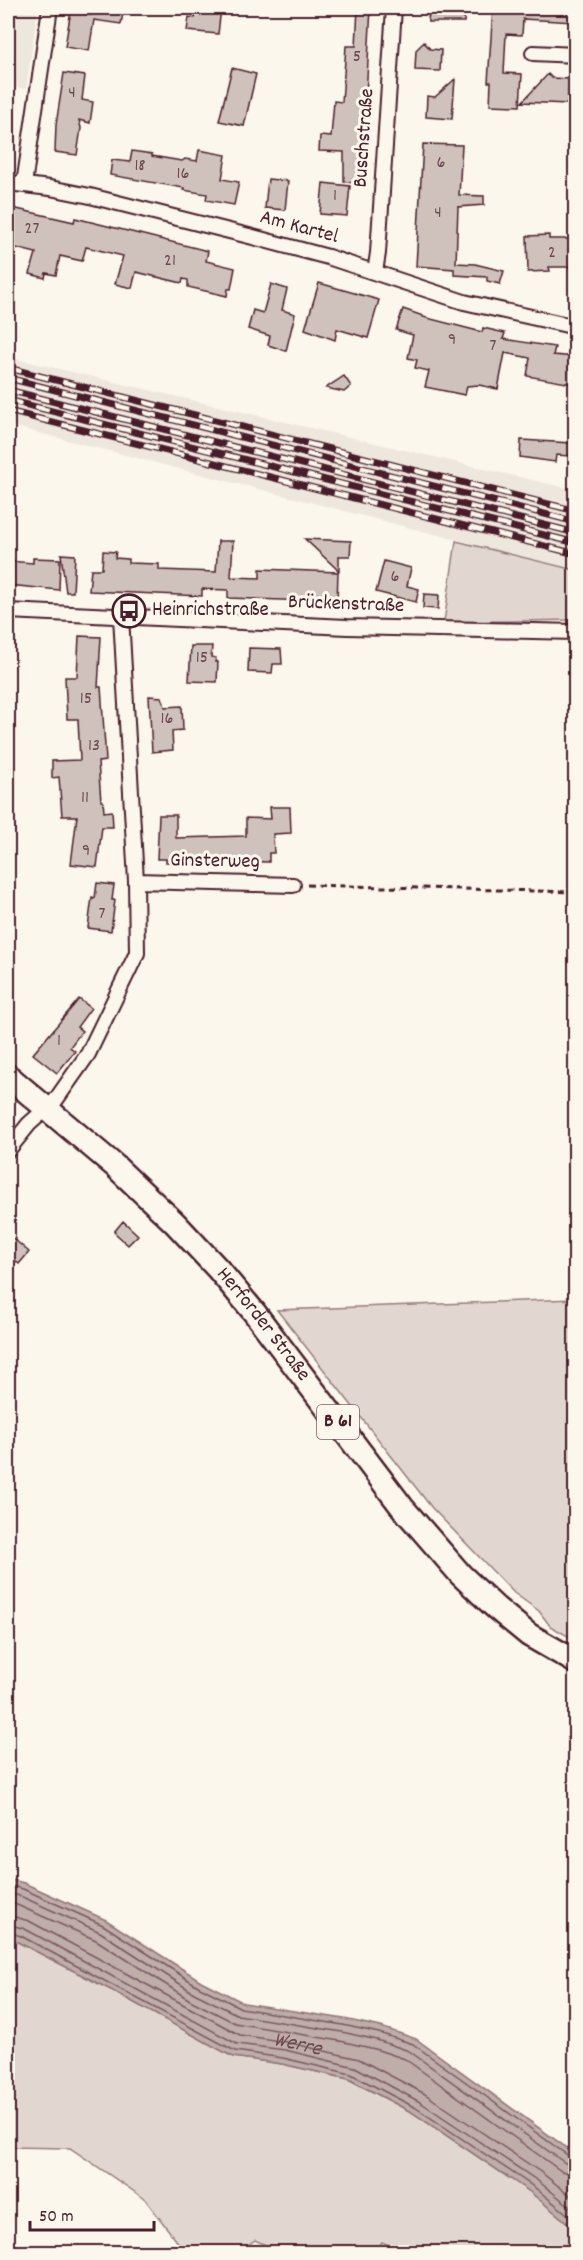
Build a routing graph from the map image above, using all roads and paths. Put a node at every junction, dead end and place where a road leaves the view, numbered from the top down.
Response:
1 (50, 8) edge
2 (394, 8) edge
3 (533, 53) dead end
4 (576, 55) edge
5 (8, 183) edge
6 (24, 184) junction
7 (375, 272) junction
8 (576, 327) edge
9 (8, 611) edge
10 (121, 616) junction
11 (576, 632) edge
12 (135, 881) junction
13 (293, 885) joint
14 (576, 892) edge
15 (8, 1076) edge
16 (47, 1109) junction
17 (8, 1150) edge
18 (576, 1662) edge

1 - 6 street
2 - 7 street, Buschstraße
3 - 4 street
5 - 6 street, Am Kartel
6 - 7 street, Am Kartel
7 - 8 street, Am Kartel
9 - 10 street, Brückenstraße
10 - 11 street, Brückenstraße
10 - 12 street
12 - 13 street, Ginsterweg
12 - 16 street
13 - 14 path
15 - 16 main road, Herforder Straße / B 61
16 - 17 street
16 - 18 main road, Herforder Straße / B 61

